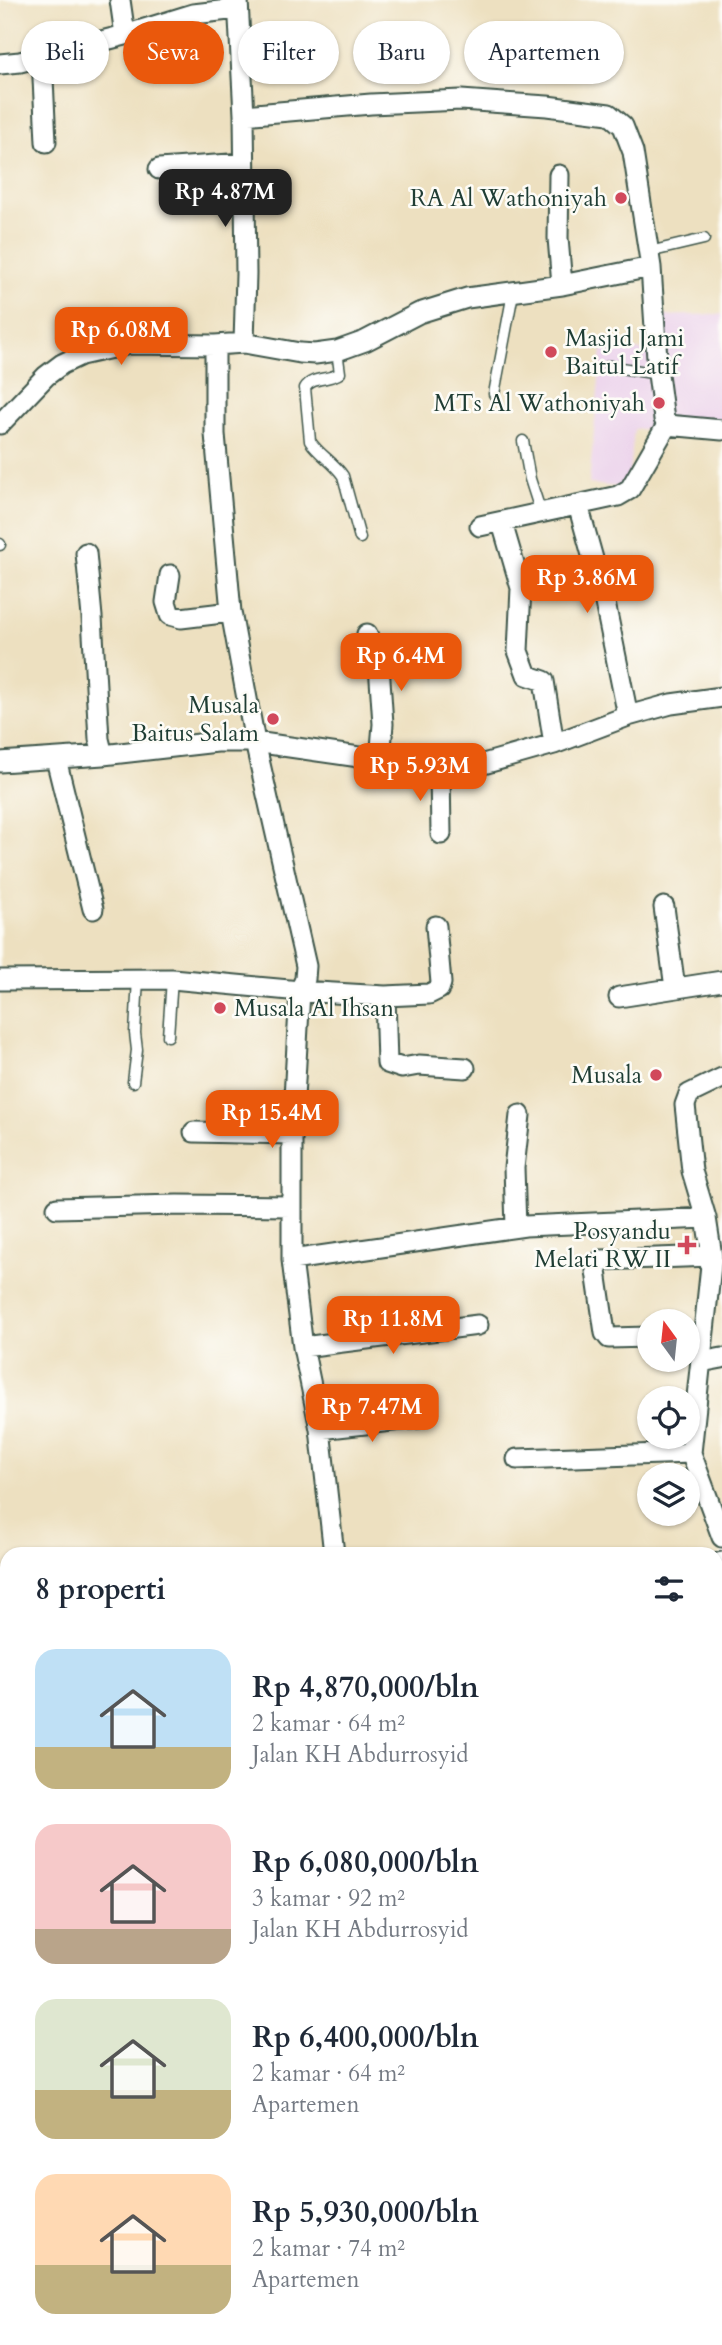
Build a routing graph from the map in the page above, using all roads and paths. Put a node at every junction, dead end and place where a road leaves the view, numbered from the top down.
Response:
1 (120, 0) edge
2 (238, 5) edge
3 (191, 7) edge
4 (123, 21) edge
5 (158, 21) edge
6 (21, 62) edge
7 (0, 64) edge
8 (43, 84) edge
9 (244, 115) junction
10 (46, 142) dead end
11 (244, 163) junction
12 (159, 169) dead end
13 (559, 175) dead end
14 (704, 239) dead end
15 (650, 259) junction
16 (562, 285) junction
17 (513, 293) junction
18 (215, 345) junction
19 (252, 345) junction
20 (337, 351) junction
21 (609, 366) dead end
22 (658, 374) junction
23 (494, 394) dead end
24 (0, 424) edge
25 (667, 425) junction
26 (722, 430) edge
27 (523, 441) dead end
28 (578, 505) junction
29 (541, 513) junction
30 (502, 523) junction
31 (480, 526) dead end
32 (360, 538) dead end
33 (86, 553) dead end
34 (170, 575) dead end
35 (231, 612) junction
36 (367, 634) dead end
37 (722, 697) edge
38 (628, 716) junction
39 (255, 743) junction
40 (554, 744) junction
41 (103, 755) junction
42 (56, 759) junction
43 (380, 760) junction
44 (0, 762) edge
45 (440, 772) junction
46 (441, 834) dead end
47 (664, 907) dead end
48 (93, 909) dead end
49 (436, 926) dead end
50 (138, 978) junction
51 (172, 979) junction
52 (0, 980) edge
53 (722, 981) edge
54 (675, 988) junction
55 (300, 991) junction
56 (385, 996) junction
57 (619, 997) dead end
58 (168, 1036) dead end
59 (466, 1068) dead end
60 (722, 1078) edge
61 (133, 1082) dead end
62 (520, 1115) dead end
63 (194, 1132) dead end
64 (292, 1134) junction
65 (291, 1206) junction
66 (57, 1208) dead end
67 (706, 1218) junction
68 (516, 1227) junction
69 (712, 1256) junction
70 (292, 1261) junction
71 (700, 1313) edge
72 (478, 1325) dead end
73 (637, 1337) edge
74 (303, 1347) junction
75 (700, 1358) edge
76 (722, 1358) edge
77 (701, 1362) junction
78 (419, 1418) dead end
79 (320, 1429) junction
80 (691, 1453) junction
81 (517, 1460) dead end
82 (722, 1538) edge
83 (333, 1547) edge

1 - 4 street
2 - 3 street
2 - 9 street
3 - 5 street
6 - 7 street
8 - 10 street
9 - 11 street
9 - 15 street
11 - 12 street
11 - 19 street
13 - 16 street
14 - 15 lane
15 - 16 street
15 - 22 street
16 - 17 street
17 - 20 street
17 - 23 lane
18 - 19 street
18 - 24 street
18 - 35 street
19 - 20 street
20 - 32 lane
21 - 22 lane
22 - 25 street
25 - 26 street
25 - 28 street
27 - 29 lane
28 - 29 street
28 - 38 street
29 - 30 street
30 - 31 street
30 - 40 street
33 - 41 street
34 - 35 street
35 - 39 street
36 - 43 street
37 - 38 street
38 - 40 street
39 - 41 street
39 - 43 street
39 - 55 street
40 - 45 street
41 - 42 street
42 - 44 street
42 - 48 street
43 - 45 street
45 - 46 street
47 - 54 street
49 - 56 street
50 - 51 street
50 - 52 street
50 - 61 lane
51 - 55 street
51 - 58 lane
53 - 54 street
54 - 57 street
55 - 56 street
55 - 64 street
56 - 59 street
60 - 67 street
62 - 68 street
63 - 64 street
64 - 65 street
65 - 66 street
65 - 70 street
67 - 68 street
67 - 69 street
68 - 70 street
69 - 71 street
69 - 73 street
70 - 74 street
72 - 74 street
74 - 79 street
75 - 77 street
76 - 77 street
77 - 80 street
78 - 79 street
79 - 83 street
80 - 81 street
80 - 82 street

